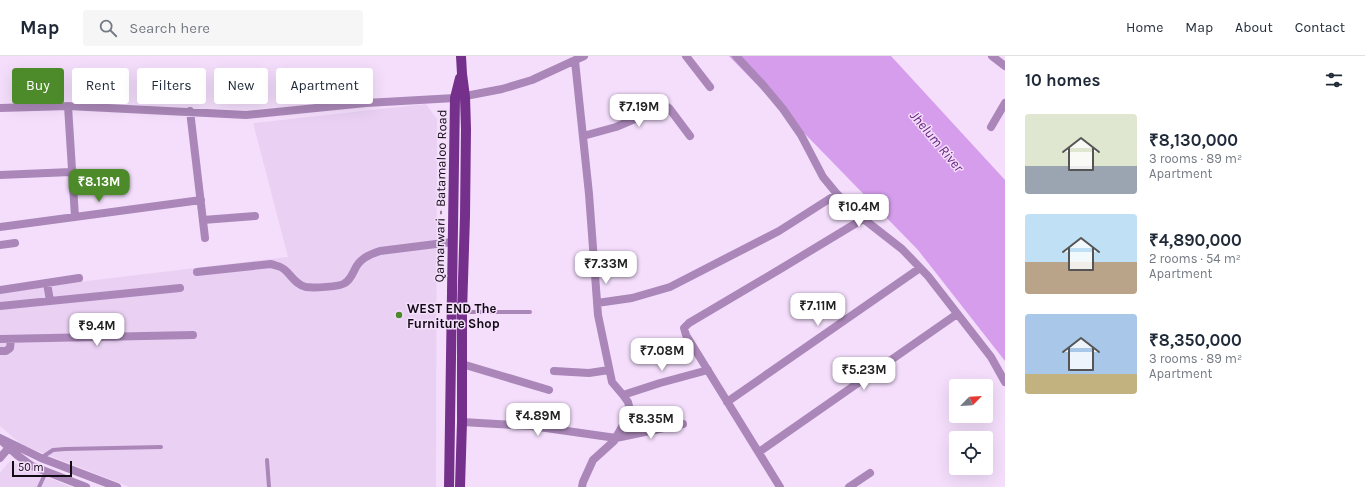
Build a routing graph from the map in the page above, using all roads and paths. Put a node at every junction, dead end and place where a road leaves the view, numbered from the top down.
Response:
1 (461, 56) edge
2 (584, 56) edge
3 (686, 56) edge
4 (736, 56) edge
5 (992, 56) edge
6 (575, 61) junction
7 (1005, 66) edge
8 (710, 87) dead end
9 (460, 97) junction
10 (1005, 102) edge
11 (68, 106) junction
12 (0, 108) edge
13 (190, 111) junction
14 (991, 127) dead end
15 (583, 136) junction
16 (690, 136) dead end
17 (72, 172) junction
18 (0, 175) edge
19 (837, 194) junction
20 (201, 200) junction
21 (255, 216) dead end
22 (75, 217) junction
23 (863, 219) junction
24 (203, 220) junction
25 (0, 227) edge
26 (205, 238) dead end
27 (452, 242) junction
28 (15, 243) dead end
29 (0, 245) edge
30 (920, 268) junction
31 (197, 272) dead end
32 (79, 278) dead end
33 (47, 283) junction
34 (180, 288) dead end
35 (0, 290) edge
36 (50, 301) junction
37 (597, 303) junction
38 (0, 306) edge
39 (462, 312) junction
40 (530, 312) dead end
41 (957, 314) junction
42 (193, 335) dead end
43 (0, 339) edge
44 (11, 339) junction
45 (0, 351) edge
46 (462, 364) junction
47 (609, 370) junction
48 (708, 370) junction
49 (554, 371) dead end
50 (1005, 382) edge
51 (549, 390) dead end
52 (623, 395) junction
53 (728, 402) junction
54 (462, 422) junction
55 (683, 424) dead end
56 (0, 438) edge
57 (616, 438) junction
58 (11, 446) junction
59 (161, 447) dead end
60 (759, 452) junction
61 (0, 458) edge
62 (41, 458) junction
63 (267, 460) dead end
64 (46, 472) junction
65 (870, 473) dead end
66 (40, 487) edge
67 (86, 487) edge
68 (117, 487) edge
69 (269, 487) edge
70 (449, 487) edge
71 (460, 487) edge
72 (582, 487) edge
73 (780, 487) edge
74 (849, 487) edge

1 - 9 main road, Qamarwari - Batamaloo Road
2 - 6 street
3 - 8 street
4 - 19 street
5 - 7 street
6 - 9 street
6 - 15 street
9 - 13 street
9 - 27 main road, Qamarwari - Batamaloo Road
9 - 39 main road, Qamarwari - Batamaloo Road
10 - 14 street
11 - 12 street
11 - 13 street
11 - 17 street
13 - 20 street
15 - 16 street
15 - 37 street
17 - 18 street
17 - 22 street
19 - 23 street
19 - 37 street
20 - 22 street
20 - 24 street
21 - 24 street
22 - 25 street
23 - 30 street
23 - 48 street
24 - 26 street
27 - 31 street
27 - 70 main road, Qamarwari - Batamaloo Road
28 - 29 street
30 - 41 street
30 - 53 street
32 - 33 street
33 - 35 street
33 - 36 street
34 - 36 street
36 - 38 street
37 - 47 street
39 - 40 lane
39 - 46 main road, Qamarwari - Batamaloo Road
41 - 50 street
41 - 60 street
42 - 44 street
43 - 44 street
44 - 45 street
46 - 51 street
46 - 54 main road, Qamarwari - Batamaloo Road
47 - 49 street
47 - 52 street
48 - 52 street
48 - 53 street
52 - 57 street
53 - 60 street
54 - 57 street
54 - 71 main road, Qamarwari - Batamaloo Road
55 - 57 street
56 - 58 street
57 - 72 street
58 - 61 street
58 - 62 street
58 - 64 street
59 - 62 lane
60 - 73 street
62 - 68 street
63 - 69 lane
64 - 66 lane
64 - 67 street
65 - 74 street

